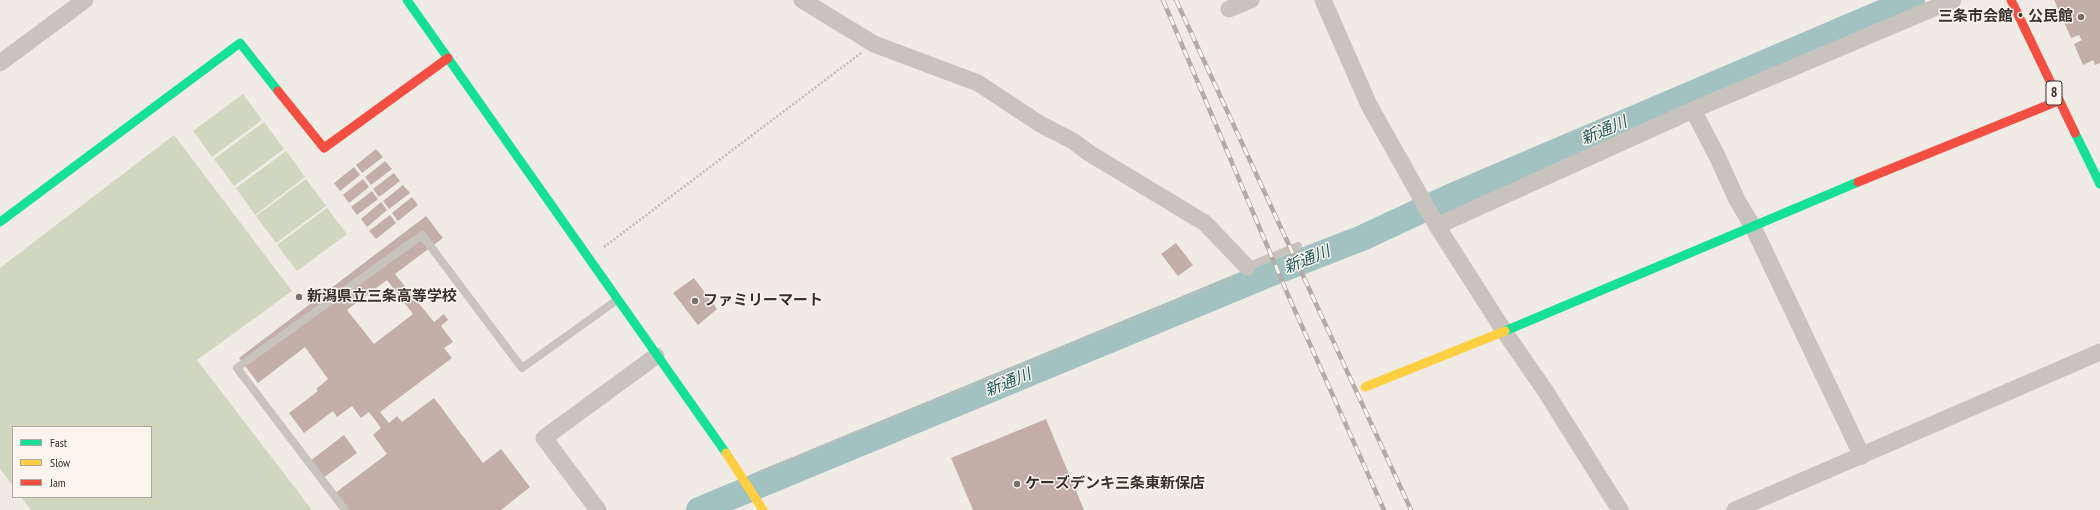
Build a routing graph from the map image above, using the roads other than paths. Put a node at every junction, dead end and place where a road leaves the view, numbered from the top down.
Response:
1 (85, 0) edge
2 (407, 0) edge
3 (802, 0) edge
4 (1251, 0) edge
5 (1323, 0) edge
6 (1953, 0) edge
7 (2011, 0) edge
8 (1229, 9) dead end
9 (2, 57) edge
10 (448, 58) junction
11 (2058, 101) junction
12 (1693, 110) junction
13 (2100, 184) edge
14 (0, 222) edge
15 (1437, 226) junction
16 (1753, 227) junction
17 (1298, 246) dead end
18 (1247, 267) joint
19 (617, 300) junction
20 (1504, 331) junction
21 (2100, 352) edge
22 (656, 356) junction
23 (1365, 387) dead end
24 (1862, 456) junction
25 (596, 509) edge
26 (758, 509) edge
27 (345, 510) edge
28 (1620, 510) edge
29 (1735, 510) edge

1 - 9 street
2 - 10 street
3 - 18 street
4 - 8 street
5 - 15 street
6 - 12 street
7 - 11 street, 8
10 - 14 street
10 - 19 street
11 - 13 street, 8
11 - 16 street
12 - 15 street
12 - 16 street
15 - 20 street
16 - 20 street
16 - 24 street
17 - 18 lane
19 - 22 street
19 - 27 lane
20 - 23 street
20 - 28 street
21 - 24 street
22 - 25 street
22 - 26 street
24 - 29 street

